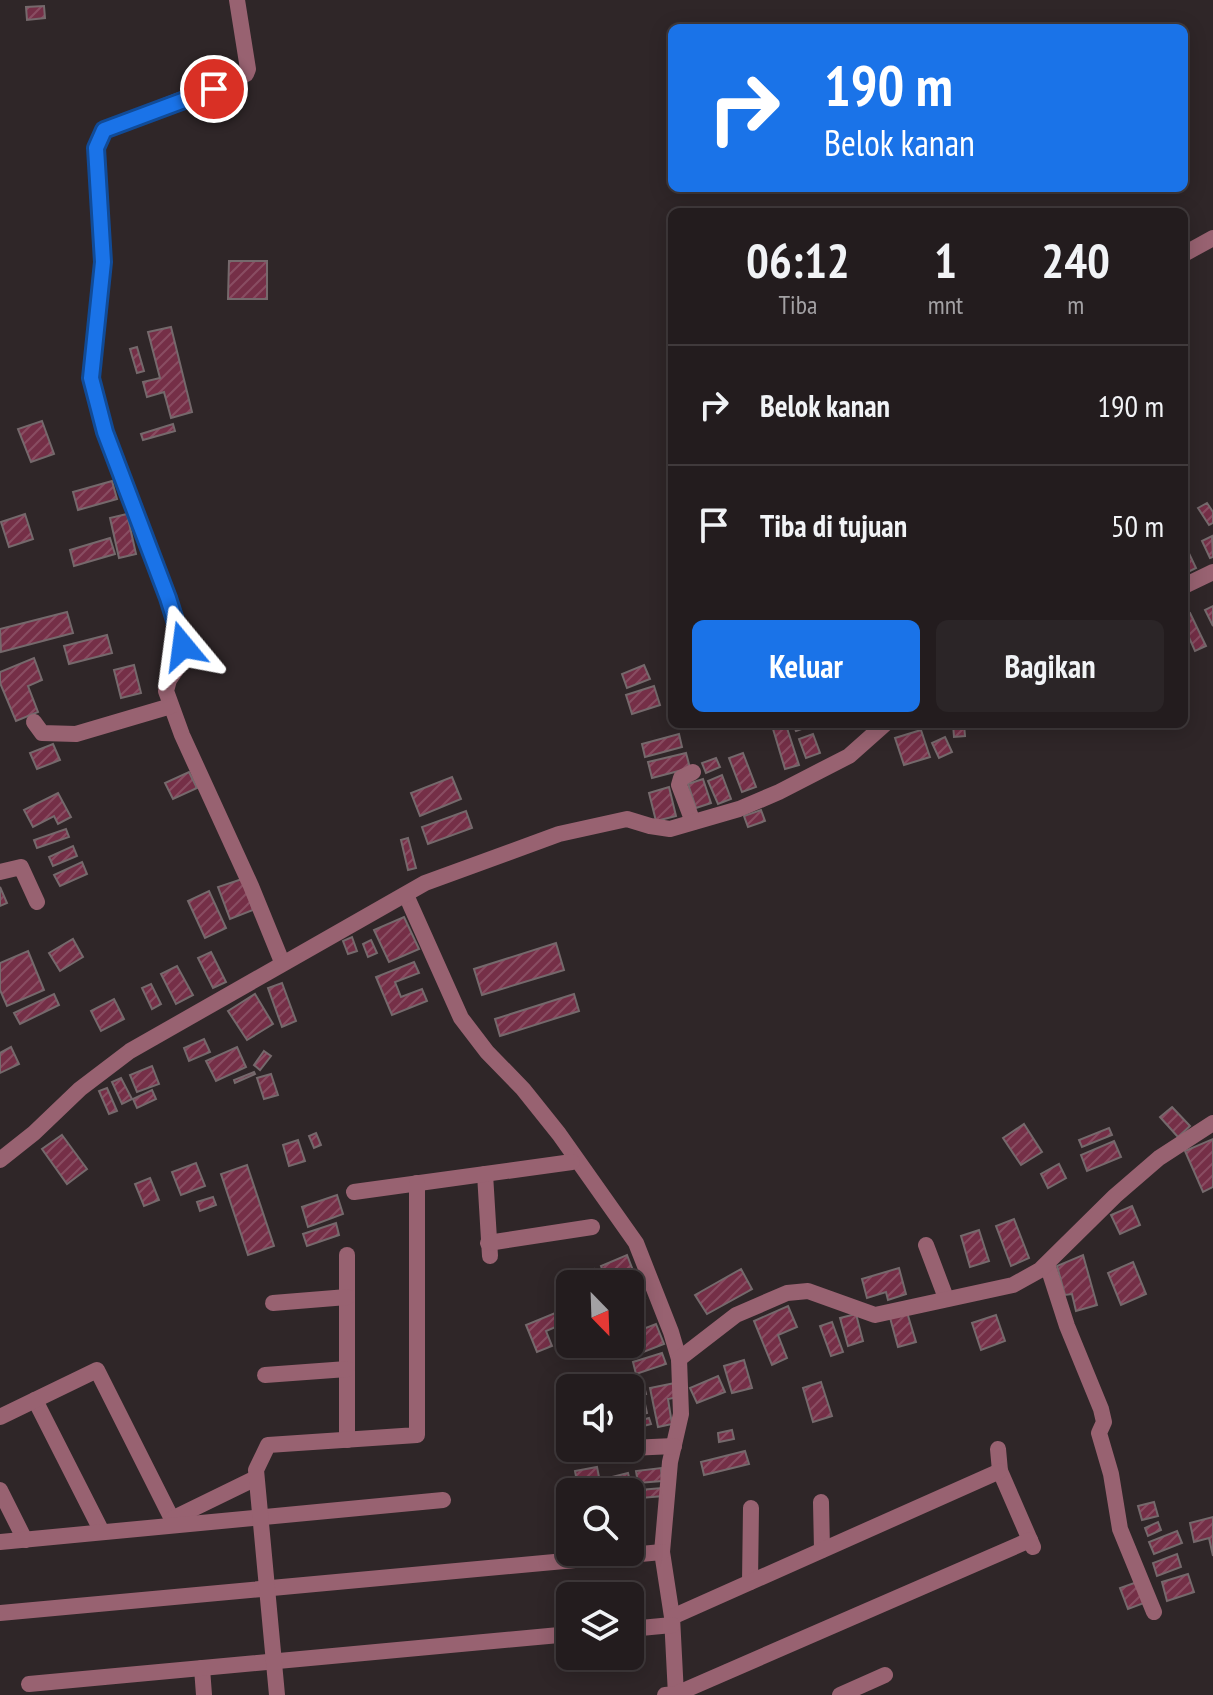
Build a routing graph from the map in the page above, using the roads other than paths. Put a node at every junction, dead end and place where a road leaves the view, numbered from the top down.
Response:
1 (237, 0) edge
2 (1213, 238) edge
3 (1188, 252) edge
4 (1213, 572) edge
5 (1188, 584) edge
6 (171, 706) junction
7 (34, 722) dead end
8 (880, 728) edge
9 (693, 772) dead end
10 (693, 822) junction
11 (0, 872) edge
12 (406, 895) junction
13 (37, 902) dead end
14 (282, 962) junction
15 (1213, 1123) edge
16 (0, 1160) edge
17 (572, 1162) dead end
18 (485, 1174) junction
19 (417, 1183) junction
20 (354, 1192) dead end
21 (592, 1227) dead end
22 (926, 1245) dead end
23 (347, 1255) dead end
24 (1047, 1264) junction
25 (347, 1297) junction
26 (946, 1298) junction
27 (273, 1303) dead end
28 (679, 1359) junction
29 (347, 1369) junction
30 (265, 1375) dead end
31 (35, 1400) junction
32 (0, 1417) edge
33 (347, 1440) junction
34 (674, 1446) junction
35 (644, 1447) edge
36 (998, 1449) dead end
37 (1000, 1471) junction
38 (256, 1478) junction
39 (0, 1490) edge
40 (443, 1500) dead end
41 (821, 1502) dead end
42 (751, 1508) dead end
43 (258, 1518) junction
44 (174, 1522) junction
45 (102, 1532) junction
46 (25, 1540) junction
47 (0, 1542) edge
48 (822, 1550) junction
49 (662, 1552) junction
50 (750, 1582) junction
51 (266, 1591) junction
52 (1154, 1612) dead end
53 (0, 1613) edge
54 (672, 1621) junction
55 (644, 1626) edge
56 (556, 1635) edge
57 (274, 1662) junction
58 (202, 1668) junction
59 (885, 1675) dead end
60 (29, 1684) dead end
61 (676, 1694) edge
62 (204, 1695) edge
63 (277, 1695) edge
64 (665, 1695) edge
65 (840, 1695) edge

1 - 6 street
2 - 3 street
4 - 5 street
6 - 7 street
6 - 14 street
8 - 10 street
9 - 10 street
10 - 12 street
11 - 13 street
12 - 14 street
12 - 28 street
14 - 16 street
15 - 24 street
17 - 18 street
18 - 19 street
18 - 21 street
19 - 20 street
19 - 33 street
22 - 26 street
23 - 25 street
24 - 26 street
24 - 52 street
25 - 27 street
25 - 29 street
26 - 28 street
28 - 34 street
29 - 30 street
29 - 33 street
31 - 32 street
31 - 44 street
31 - 45 street
33 - 38 street
34 - 35 street
34 - 49 street
36 - 37 street
37 - 48 street
37 - 61 street
38 - 43 street
38 - 44 street
39 - 46 street
40 - 43 street
41 - 48 street
42 - 50 street
43 - 44 street
43 - 51 street
44 - 45 street
45 - 46 street
46 - 47 street
48 - 50 street
49 - 51 street
49 - 54 street
50 - 54 street
51 - 53 street
51 - 57 street
54 - 55 street
54 - 61 street
56 - 57 street
57 - 58 street
57 - 63 street
58 - 60 street
58 - 62 street
59 - 65 street
61 - 64 street

